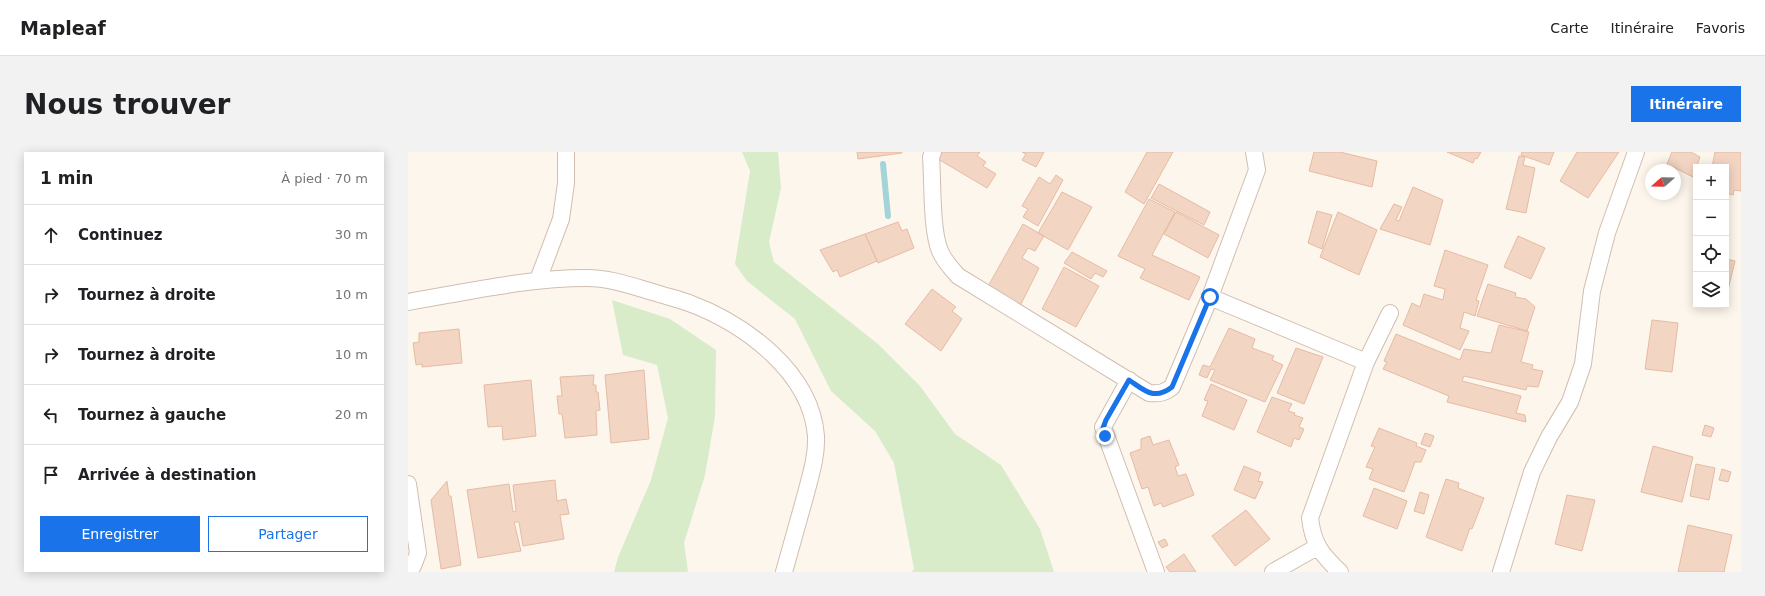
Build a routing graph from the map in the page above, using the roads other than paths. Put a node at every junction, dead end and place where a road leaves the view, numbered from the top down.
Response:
1 (566, 152) edge
2 (933, 152) edge
3 (1254, 152) edge
4 (1636, 152) edge
5 (538, 280) junction
6 (1210, 297) junction
7 (408, 302) edge
8 (1390, 313) dead end
9 (1366, 362) junction
10 (1129, 380) junction
11 (408, 484) edge
12 (1317, 547) junction
13 (408, 571) edge
14 (784, 572) edge
15 (1156, 572) edge
16 (1273, 572) edge
17 (1340, 572) edge
18 (1501, 572) edge

1 - 5 street
2 - 10 street
3 - 6 street
4 - 18 street
5 - 7 street
5 - 14 street
6 - 9 street
6 - 10 street
8 - 9 street
9 - 12 street
10 - 15 street
11 - 13 street
12 - 16 street
12 - 17 street

